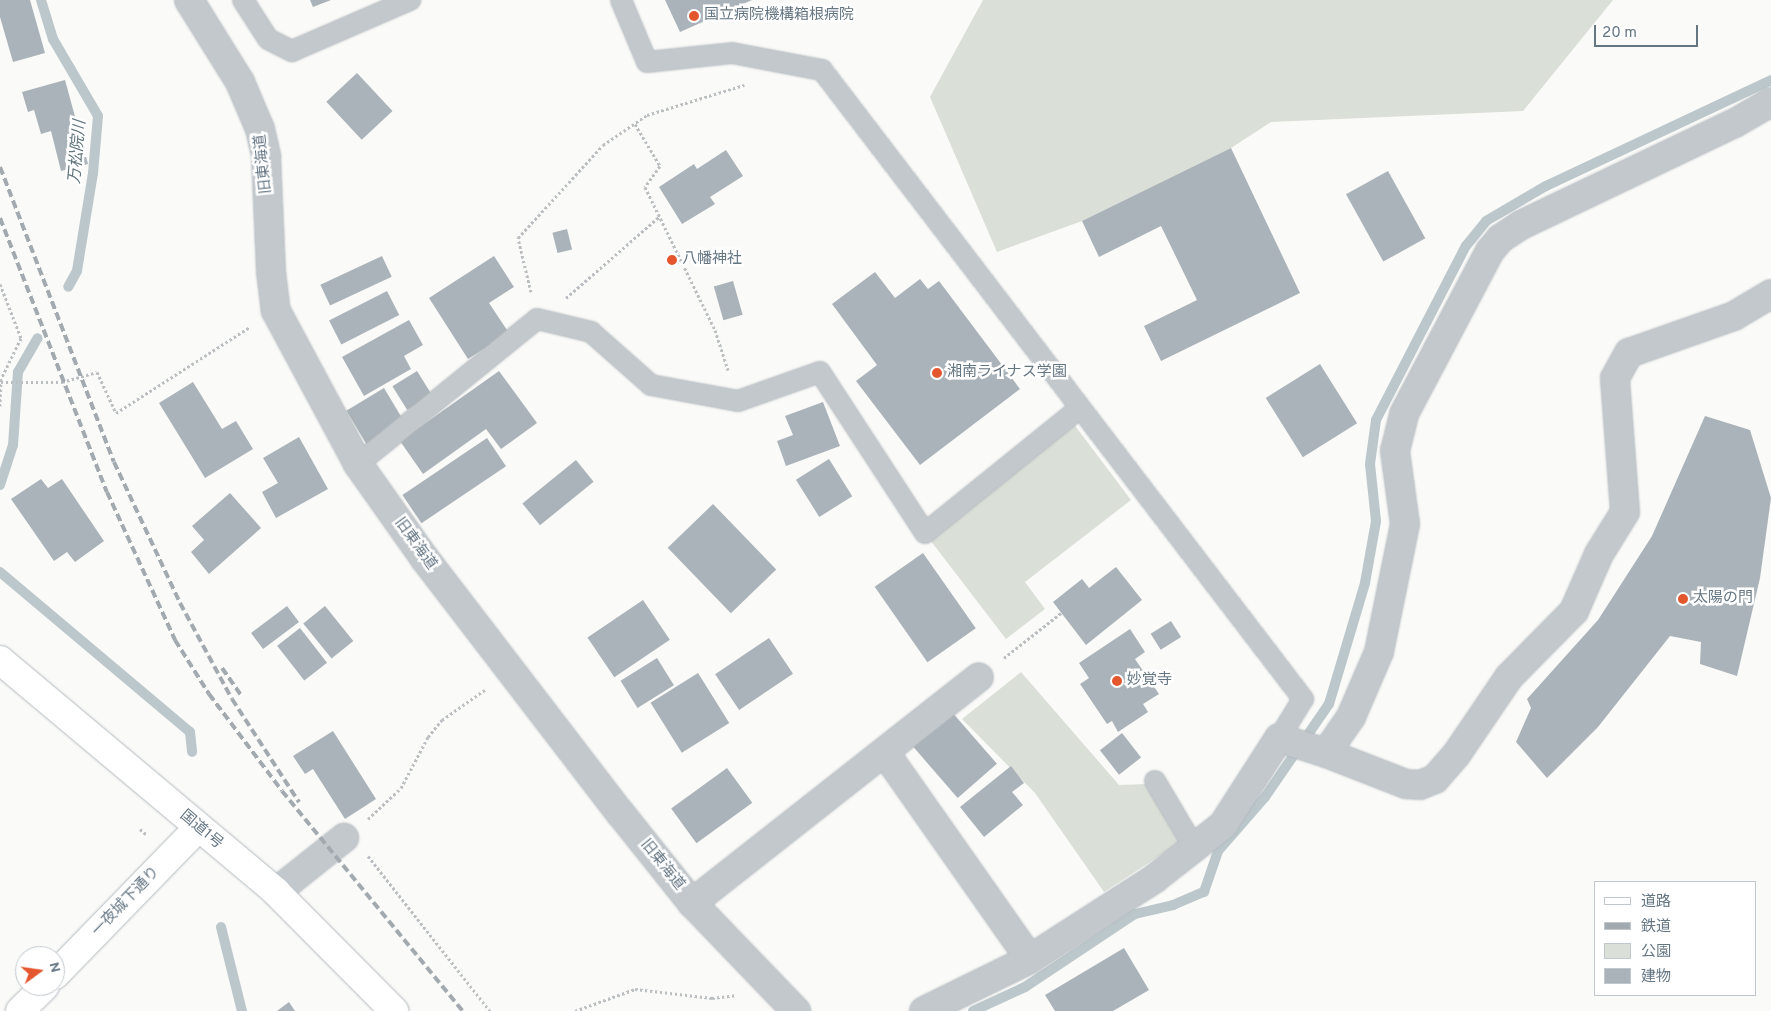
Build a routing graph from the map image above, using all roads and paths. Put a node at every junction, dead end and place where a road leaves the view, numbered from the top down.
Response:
1 (189, 0) edge
2 (243, 0) edge
3 (410, 0) edge
4 (621, 0) edge
5 (750, 84) dead end
6 (1771, 102) edge
7 (635, 124) junction
8 (659, 217) junction
9 (591, 280) dead end
10 (0, 284) edge
11 (1771, 294) edge
12 (276, 310) junction
13 (537, 319) junction
14 (1, 382) junction
15 (738, 401) junction
16 (0, 406) edge
17 (1080, 408) junction
18 (358, 464) junction
19 (1061, 613) dead end
20 (0, 660) edge
21 (513, 670) junction
22 (980, 677) joint
23 (1280, 738) junction
24 (1324, 753) junction
25 (888, 757) dead end
26 (1155, 781) dead end
27 (198, 828) junction
28 (344, 838) junction
29 (1194, 847) junction
30 (276, 892) junction
31 (692, 903) junction
32 (1030, 958) junction
33 (65, 965) edge
34 (776, 990) junction
35 (35, 996) edge
36 (20, 1011) edge
37 (394, 1011) edge
38 (490, 1011) edge
39 (575, 1011) edge
40 (796, 1011) edge
41 (924, 1011) edge

1 - 12 street, 旧東海道
2 - 3 lane
4 - 17 lane
5 - 7 path
6 - 24 street
7 - 8 path
7 - 13 path
8 - 9 path
8 - 15 path
10 - 14 path
11 - 24 street
12 - 14 path
12 - 18 street, 旧東海道
13 - 15 lane
13 - 18 lane
14 - 16 path
15 - 17 lane
17 - 23 lane
18 - 21 street, 旧東海道
19 - 22 path
20 - 27 main road, 国道1号
21 - 28 path
21 - 31 street, 旧東海道
22 - 31 street
23 - 24 street
23 - 29 street
25 - 32 street
26 - 29 lane
27 - 30 main road, 国道1号
27 - 33 main road, 一夜城下通り
28 - 30 street
28 - 38 path
29 - 32 street
30 - 37 main road, 国道1号
31 - 34 street, 旧東海道
32 - 41 street
34 - 39 path
34 - 40 street, 旧東海道
35 - 36 main road

